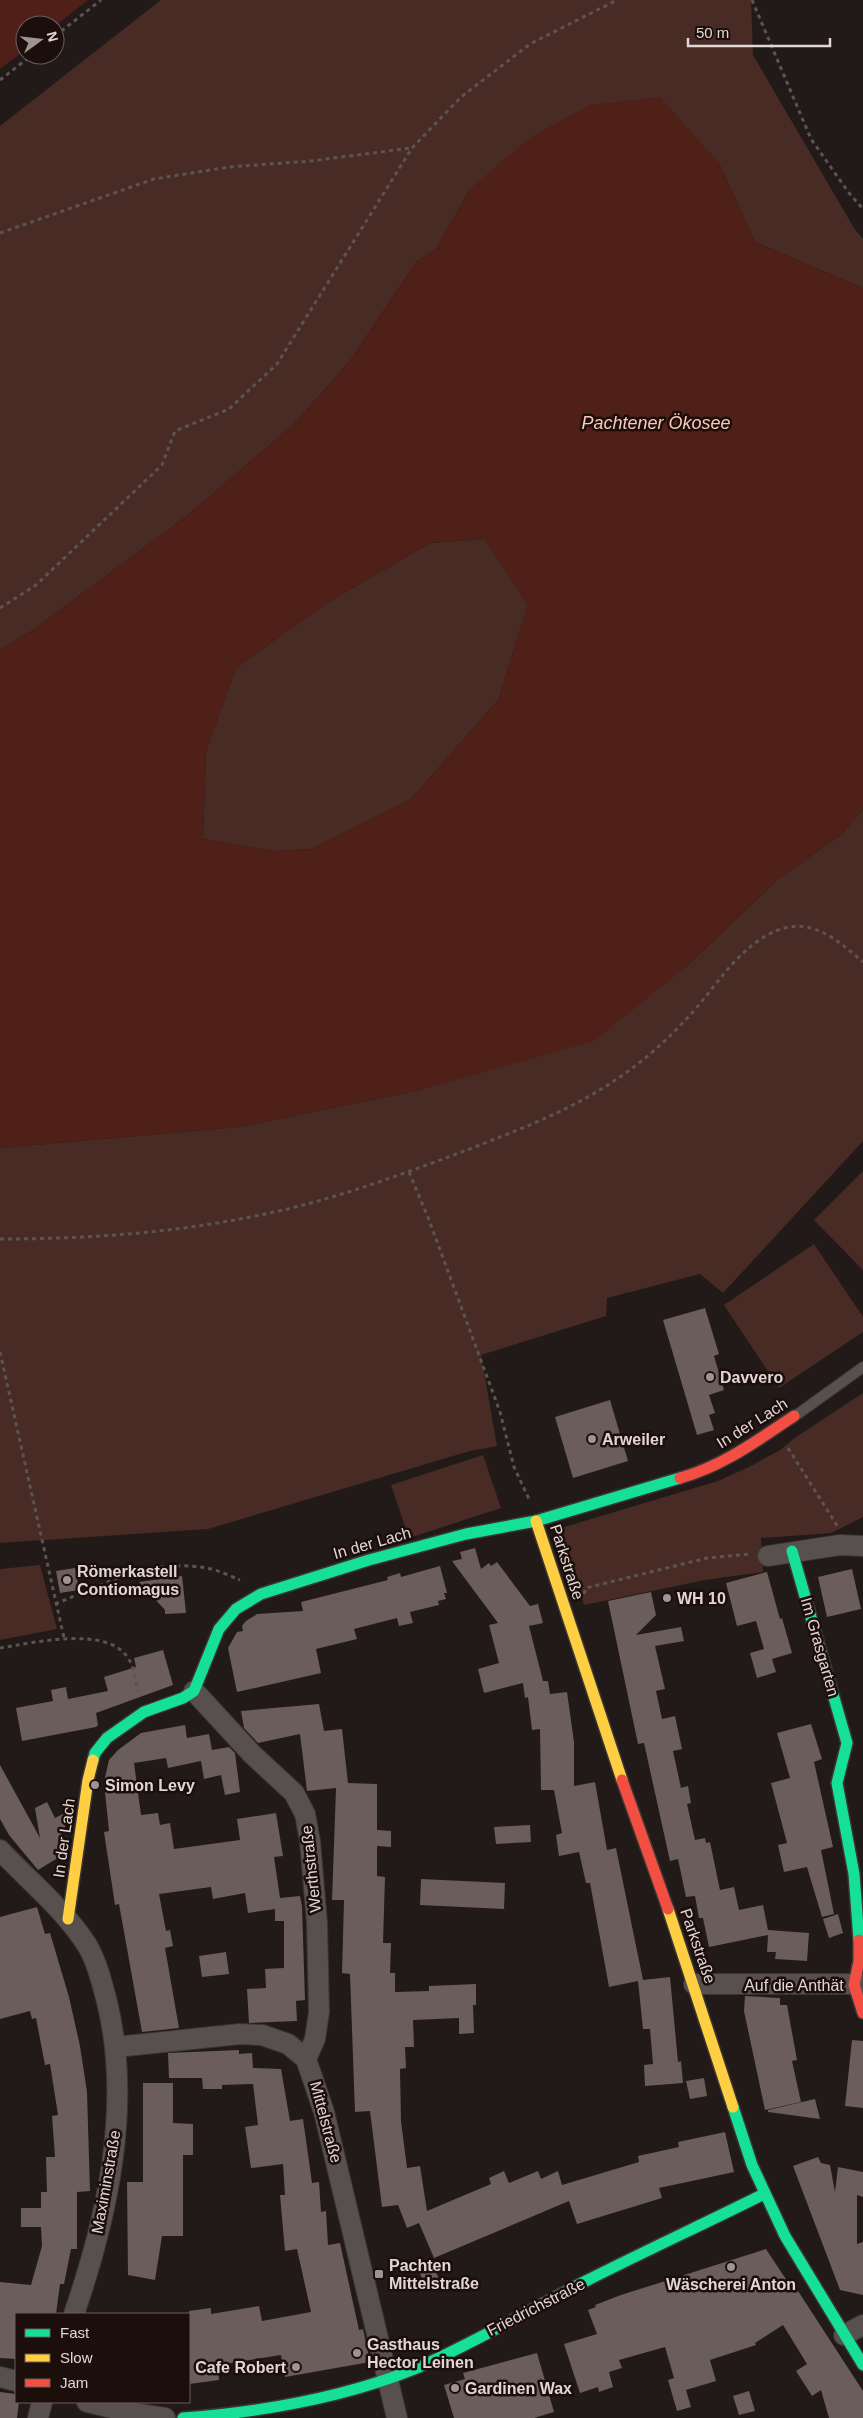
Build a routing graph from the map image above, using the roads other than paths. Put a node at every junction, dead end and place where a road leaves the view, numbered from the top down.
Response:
1 (863, 1367) edge
2 (794, 1416) joint
3 (536, 1520) junction
4 (863, 1546) edge
5 (792, 1552) junction
6 (768, 1556) road end
7 (194, 1691) junction
8 (855, 1741) edge
9 (0, 1850) edge
10 (68, 1919) junction
11 (694, 1984) junction
12 (858, 1985) edge
13 (863, 2013) edge
14 (116, 2048) junction
15 (306, 2059) junction
16 (764, 2194) junction
17 (74, 2313) edge
18 (863, 2324) edge
19 (844, 2335) junction
20 (863, 2365) edge
21 (0, 2377) edge
22 (388, 2379) junction
23 (15, 2381) edge
24 (42, 2403) edge
25 (92, 2403) edge
26 (38, 2418) edge
27 (165, 2418) edge
28 (183, 2418) edge
29 (397, 2418) edge

1 - 2 lane, In der Lach
2 - 3 street, In der Lach
3 - 7 street, In der Lach
3 - 11 street, Parkstraße
4 - 5 street
5 - 6 street
5 - 8 street, Im Grasgarten
7 - 10 street, In der Lach
7 - 15 street, Werthstraße
8 - 12 street, Im Grasgarten
9 - 10 street, Maximinstraße
10 - 14 street, Maximinstraße
11 - 12 street, Auf die Anthät
11 - 16 street, Parkstraße
12 - 13 street
14 - 15 street, Mittelstraße
14 - 17 street, Maximinstraße
15 - 22 street, Mittelstraße
16 - 19 street, Parkstraße
16 - 22 street, Friedrichstraße
18 - 19 street
19 - 20 street, Parkstraße
21 - 23 street
22 - 28 street, Friedrichstraße
22 - 29 street, Mittelstraße
24 - 26 street
25 - 27 street

